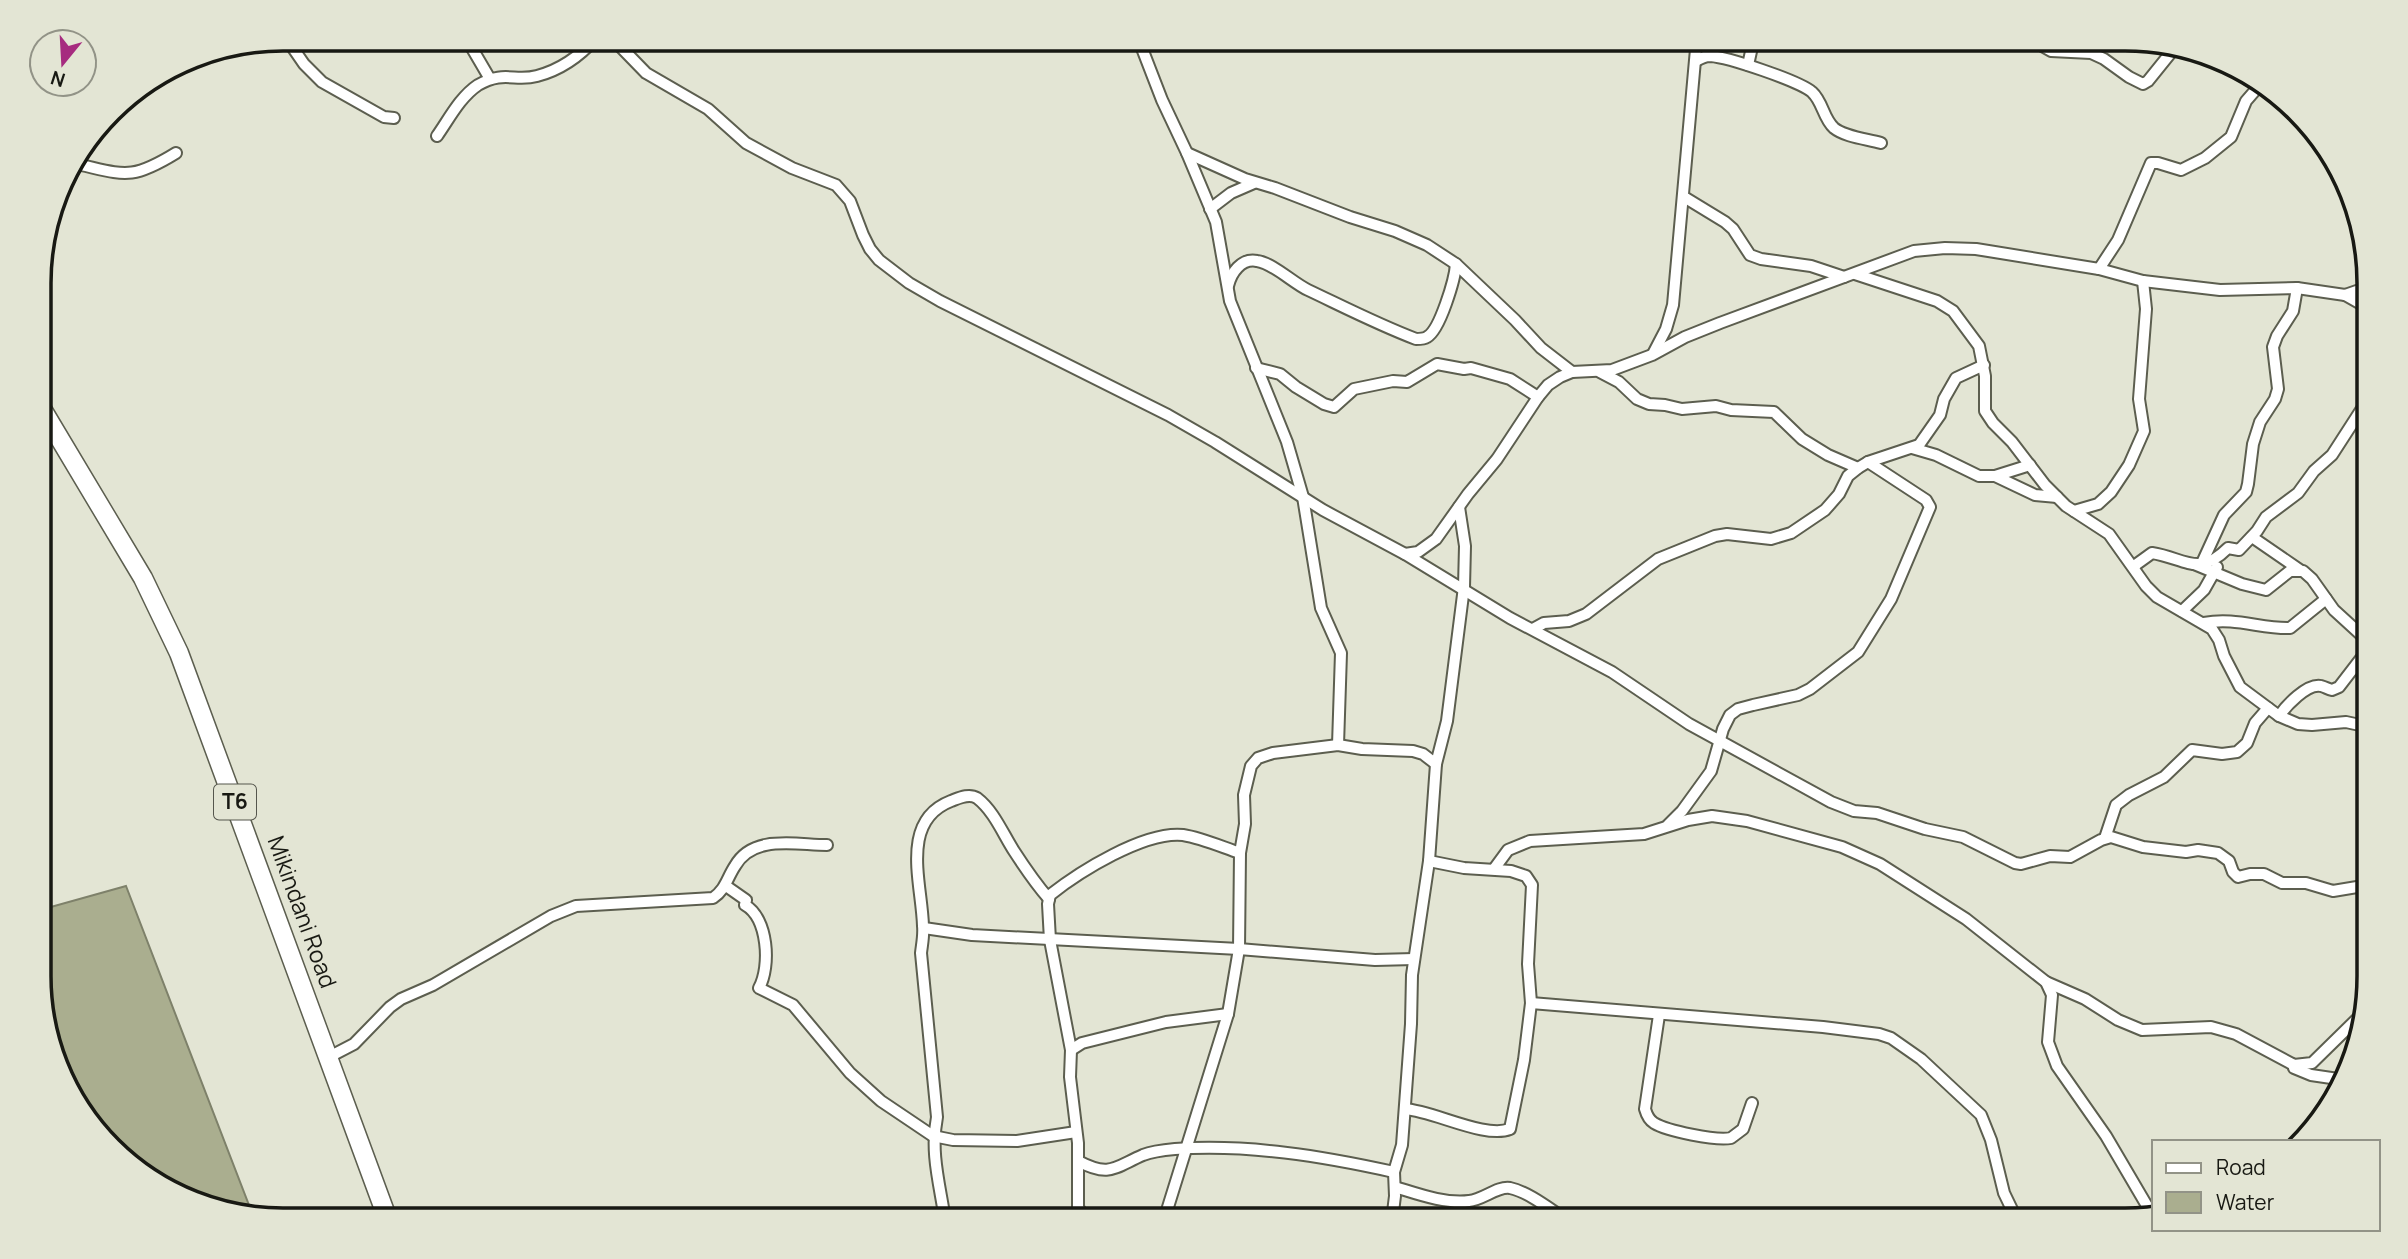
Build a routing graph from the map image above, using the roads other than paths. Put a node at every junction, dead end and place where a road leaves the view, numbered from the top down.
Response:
1 (295, 51) edge
2 (474, 51) edge
3 (583, 51) edge
4 (625, 51) edge
5 (1143, 51) edge
6 (1696, 51) edge
7 (1751, 51) edge
8 (2050, 51) edge
9 (2169, 56) edge
10 (1696, 61) junction
11 (1748, 65) junction
12 (490, 79) junction
13 (2255, 91) edge
14 (394, 118) dead end
15 (437, 136) dead end
16 (1881, 143) dead end
17 (176, 153) dead end
18 (1187, 153) junction
19 (83, 165) edge
20 (1254, 183) junction
21 (1684, 197) junction
22 (1210, 208) junction
23 (1456, 264) junction
24 (2099, 269) junction
25 (1849, 275) junction
26 (2143, 281) junction
27 (2297, 288) junction
28 (1227, 289) junction
29 (2357, 291) edge
30 (2345, 295) junction
31 (2357, 302) edge
32 (1652, 355) junction
33 (1984, 365) junction
34 (1256, 368) junction
35 (1598, 371) junction
36 (1572, 372) junction
37 (1538, 397) junction
38 (2357, 416) edge
39 (51, 423) edge
40 (1912, 448) junction
41 (1863, 465) junction
42 (2030, 465) junction
43 (1995, 476) junction
44 (1303, 497) junction
45 (2057, 497) junction
46 (1459, 507) junction
47 (2074, 511) junction
48 (2252, 537) junction
49 (1405, 554) junction
50 (2222, 555) junction
51 (2198, 563) junction
52 (2134, 566) junction
53 (2300, 570) junction
54 (2215, 574) junction
55 (1464, 587) junction
56 (2326, 599) junction
57 (2182, 611) junction
58 (2204, 623) junction
59 (1533, 629) junction
60 (2357, 632) edge
61 (2357, 665) edge
62 (2268, 708) junction
63 (2279, 716) junction
64 (2357, 724) edge
65 (1720, 741) junction
66 (1338, 745) junction
67 (1436, 764) junction
68 (1667, 827) junction
69 (2105, 838) junction
70 (827, 845) dead end
71 (1240, 853) junction
72 (1429, 861) junction
73 (1494, 869) junction
74 (726, 886) junction
75 (2357, 887) edge
76 (1049, 900) junction
77 (924, 928) junction
78 (1050, 940) junction
79 (1239, 949) junction
80 (1414, 959) junction
81 (2046, 982) junction
82 (1531, 1003) junction
83 (1228, 1014) junction
84 (1659, 1015) junction
85 (2352, 1024) edge
86 (1071, 1050) junction
87 (329, 1057) junction
88 (2289, 1064) junction
89 (2333, 1078) edge
90 (1752, 1103) dead end
91 (1405, 1109) junction
92 (1076, 1132) junction
93 (933, 1136) junction
94 (1187, 1148) junction
95 (1078, 1161) junction
96 (1394, 1172) junction
97 (1395, 1187) junction
98 (2148, 1207) edge
99 (384, 1208) edge
100 (943, 1208) edge
101 (1078, 1208) edge
102 (1168, 1208) edge
103 (1393, 1208) edge
104 (1547, 1208) edge
105 (2011, 1208) edge

1 - 14 street
2 - 12 street
3 - 12 street
4 - 44 street
5 - 18 street
6 - 10 street
7 - 11 street
8 - 9 street
10 - 11 street
10 - 21 street
11 - 16 street
12 - 15 street
13 - 24 street
17 - 19 street
18 - 20 street
18 - 22 street
20 - 22 street
20 - 23 street
21 - 25 street
21 - 32 street
22 - 28 street
23 - 28 street
23 - 36 street
24 - 25 street
24 - 26 street
25 - 32 street
25 - 33 street
26 - 27 street
26 - 47 street
27 - 30 street
27 - 51 street
28 - 34 street
29 - 30 street
30 - 31 street
32 - 35 street
33 - 40 street
33 - 42 street
34 - 37 street
34 - 44 street
35 - 36 street
35 - 41 street
36 - 37 street
37 - 46 street
38 - 48 street
39 - 87 highway, Mikindani Road / T6
40 - 41 street
40 - 43 street
41 - 59 street
41 - 65 street
42 - 43 street
42 - 45 street
43 - 45 street
44 - 49 street
44 - 66 street
45 - 47 street
46 - 49 street
46 - 55 street
47 - 52 street
48 - 50 street
48 - 53 street
49 - 55 street
50 - 51 street
50 - 54 street
51 - 52 street
51 - 54 street
52 - 57 street
53 - 54 street
53 - 56 street
54 - 57 street
55 - 59 street
55 - 67 street
56 - 58 street
56 - 60 street
57 - 58 street
58 - 62 street
59 - 65 street
61 - 63 street
62 - 63 street
62 - 69 street
63 - 64 street
65 - 68 street
65 - 69 street
66 - 67 street
66 - 71 street
67 - 72 street
68 - 73 street
68 - 81 street
69 - 75 street
70 - 74 street
71 - 76 street
71 - 79 street
72 - 73 street
72 - 80 street
73 - 82 street
74 - 87 street
74 - 93 street
76 - 77 street
76 - 78 street
77 - 78 street
77 - 93 street
78 - 79 street
78 - 86 street
79 - 80 street
79 - 83 street
80 - 91 street
81 - 88 street
81 - 98 street
82 - 84 street
82 - 91 street
83 - 86 street
83 - 94 street
84 - 90 street
84 - 105 street
85 - 88 street
86 - 92 street
87 - 99 highway, Mikindani Road / T6
88 - 89 street
91 - 96 street
92 - 93 street
92 - 95 street
93 - 100 street
94 - 95 street
94 - 96 street
94 - 102 street
95 - 101 street
96 - 97 street
97 - 103 street
97 - 104 street

